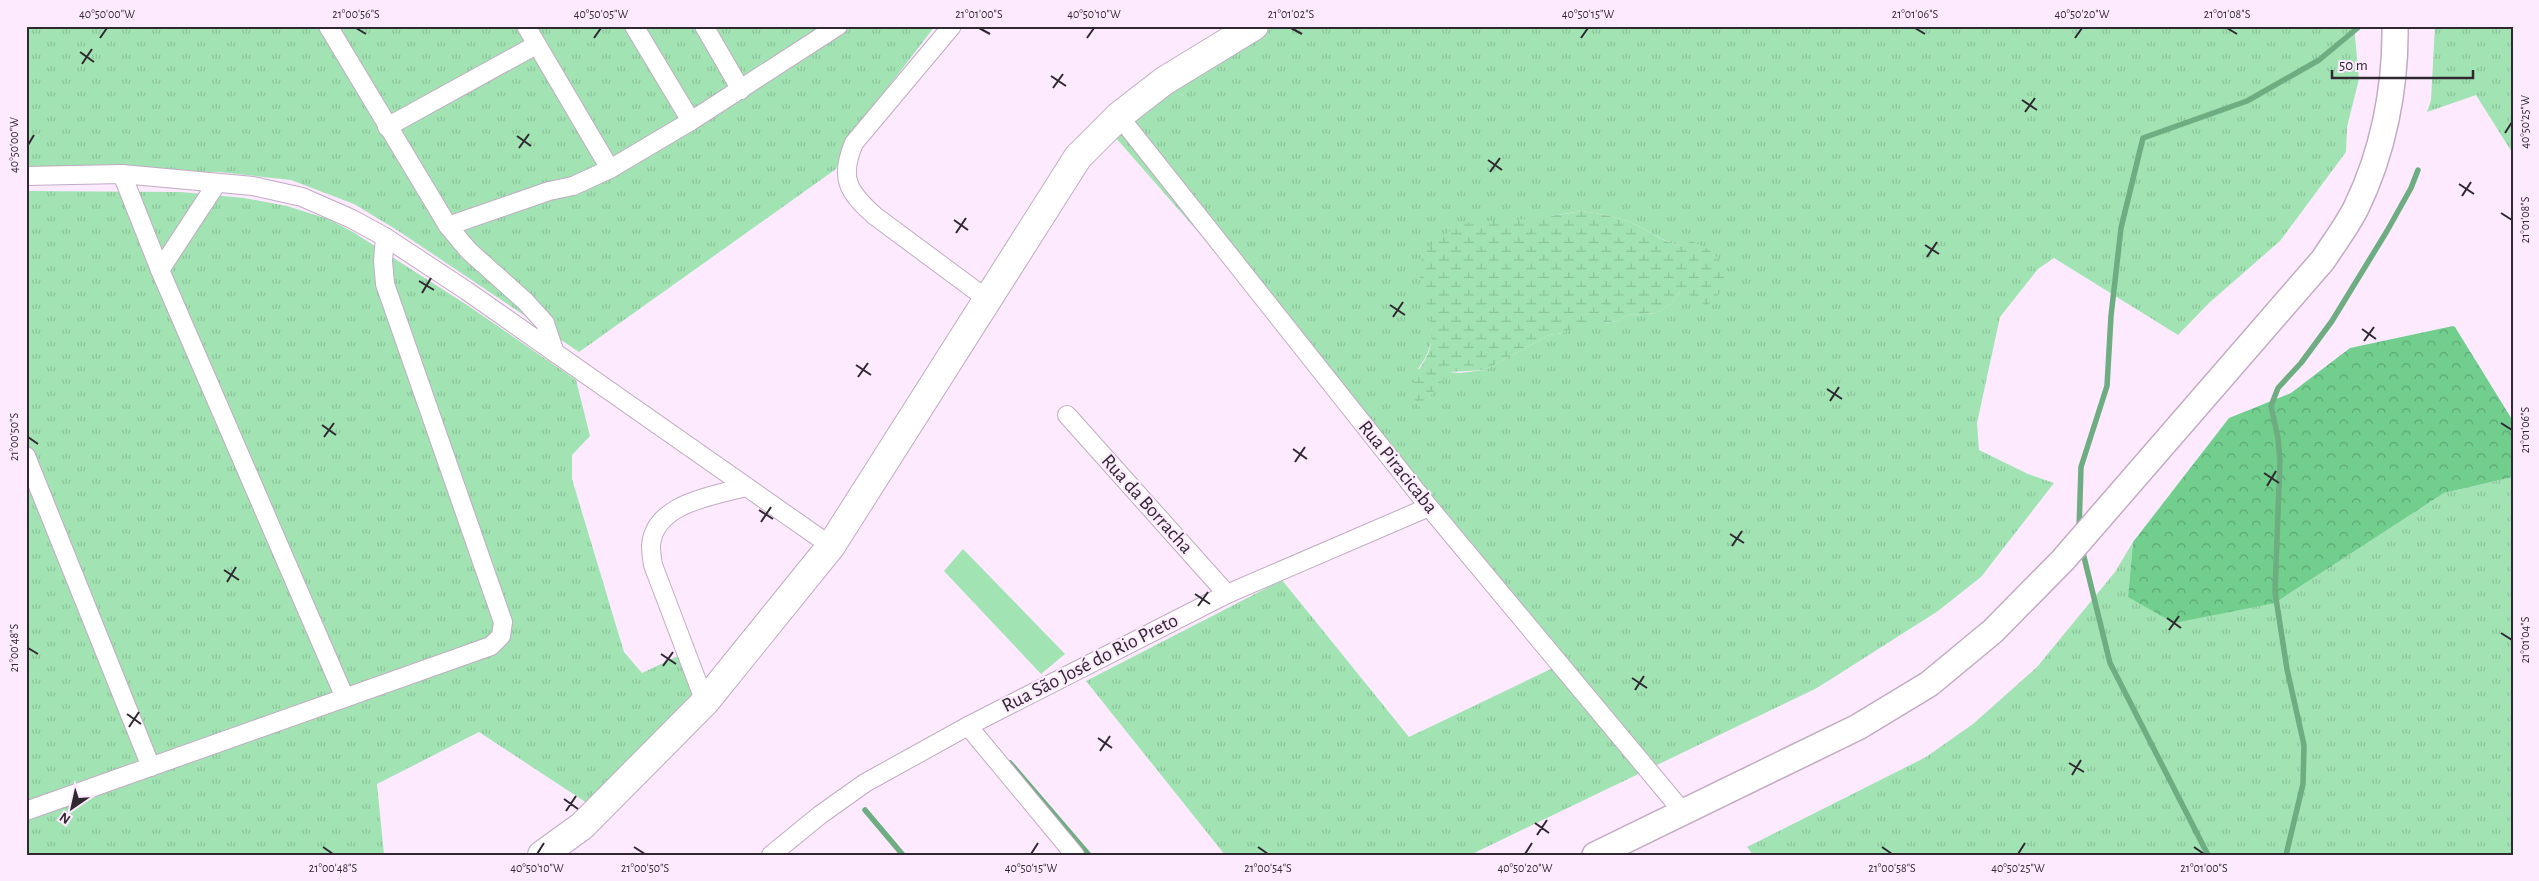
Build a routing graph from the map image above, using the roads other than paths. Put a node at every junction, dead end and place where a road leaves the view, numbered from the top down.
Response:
1 (328, 26) edge
2 (526, 26) edge
3 (634, 26) edge
4 (704, 26) edge
5 (838, 26) edge
6 (952, 26) edge
7 (1254, 26) edge
8 (2395, 26) edge
9 (536, 45) junction
10 (741, 90) junction
11 (1119, 116) junction
12 (692, 121) junction
13 (387, 127) junction
14 (610, 169) junction
15 (122, 174) junction
16 (26, 176) edge
17 (217, 183) junction
18 (448, 226) junction
19 (385, 237) junction
20 (160, 270) junction
21 (987, 299) junction
22 (555, 353) junction
23 (1067, 415) dead end
24 (26, 456) edge
25 (745, 487) junction
26 (1429, 507) junction
27 (831, 546) junction
28 (1226, 594) junction
29 (345, 698) junction
30 (705, 702) junction
31 (968, 726) junction
32 (151, 767) junction
33 (26, 811) edge
34 (1683, 812) junction
35 (781, 852) edge
36 (542, 855) edge
37 (1075, 855) edge
38 (1594, 855) edge

1 - 13 street
2 - 9 street
3 - 12 street
4 - 10 street
5 - 10 street
6 - 21 street
7 - 11 main road
8 - 34 main road
9 - 13 street
9 - 14 street
10 - 12 street
11 - 21 main road
11 - 26 street, Rua Piracicaba
12 - 14 street
13 - 18 street
14 - 18 street
15 - 16 street
15 - 17 street
15 - 20 street
17 - 19 street
17 - 20 street
18 - 22 street
19 - 22 street
19 - 29 street
20 - 29 street
21 - 27 main road
22 - 25 street
23 - 28 street, Rua da Borracha
24 - 32 street
25 - 27 street
25 - 30 street
26 - 28 street, Rua São José do Rio Preto
26 - 34 street, Rua Piracicaba
27 - 30 main road
28 - 31 street, Rua São José do Rio Preto
29 - 32 street
30 - 36 main road
31 - 35 street, Rua São José do Rio Preto
31 - 37 street
32 - 33 street
34 - 38 main road

